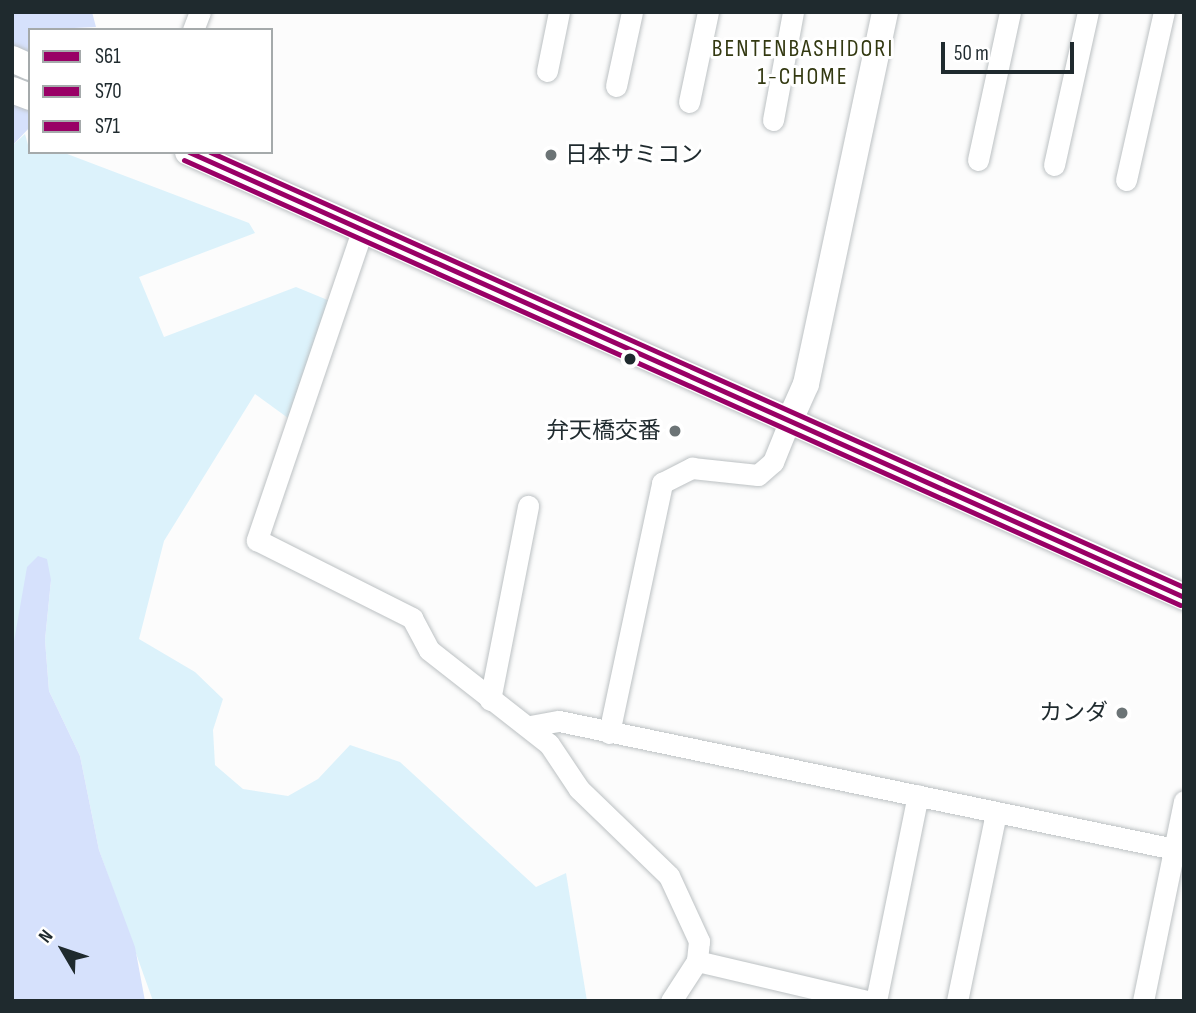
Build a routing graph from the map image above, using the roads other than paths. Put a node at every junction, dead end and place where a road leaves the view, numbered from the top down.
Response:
1 (559, 12) edge
2 (632, 12) edge
3 (708, 12) edge
4 (793, 12) edge
5 (885, 12) edge
6 (1010, 12) edge
7 (1088, 12) edge
8 (1164, 12) edge
9 (547, 71) dead end
10 (616, 86) dead end
11 (689, 102) dead end
12 (773, 120) dead end
13 (193, 154) edge
14 (978, 160) dead end
15 (1054, 165) dead end
16 (1126, 180) dead end
17 (363, 228) junction
18 (790, 420) junction
19 (528, 506) dead end
20 (1184, 597) edge
21 (489, 700) junction
22 (530, 726) junction
23 (609, 733) junction
24 (918, 795) junction
25 (1184, 801) edge
26 (996, 812) junction
27 (1179, 850) edge
28 (697, 961) junction
29 (671, 1001) edge
30 (867, 1001) edge
31 (876, 1001) edge
32 (957, 1001) edge
33 (1143, 1001) edge

1 - 9 street
2 - 10 street
3 - 11 street
4 - 12 street
5 - 18 street
6 - 14 street
7 - 15 street
8 - 16 street
13 - 17 street
17 - 18 street
17 - 21 street
18 - 20 street
18 - 23 street
19 - 21 street
21 - 22 street
22 - 23 street
22 - 28 street
23 - 24 street
24 - 26 street
24 - 31 street
25 - 27 street
26 - 27 street
26 - 32 street
27 - 33 street
28 - 29 street
28 - 30 street

